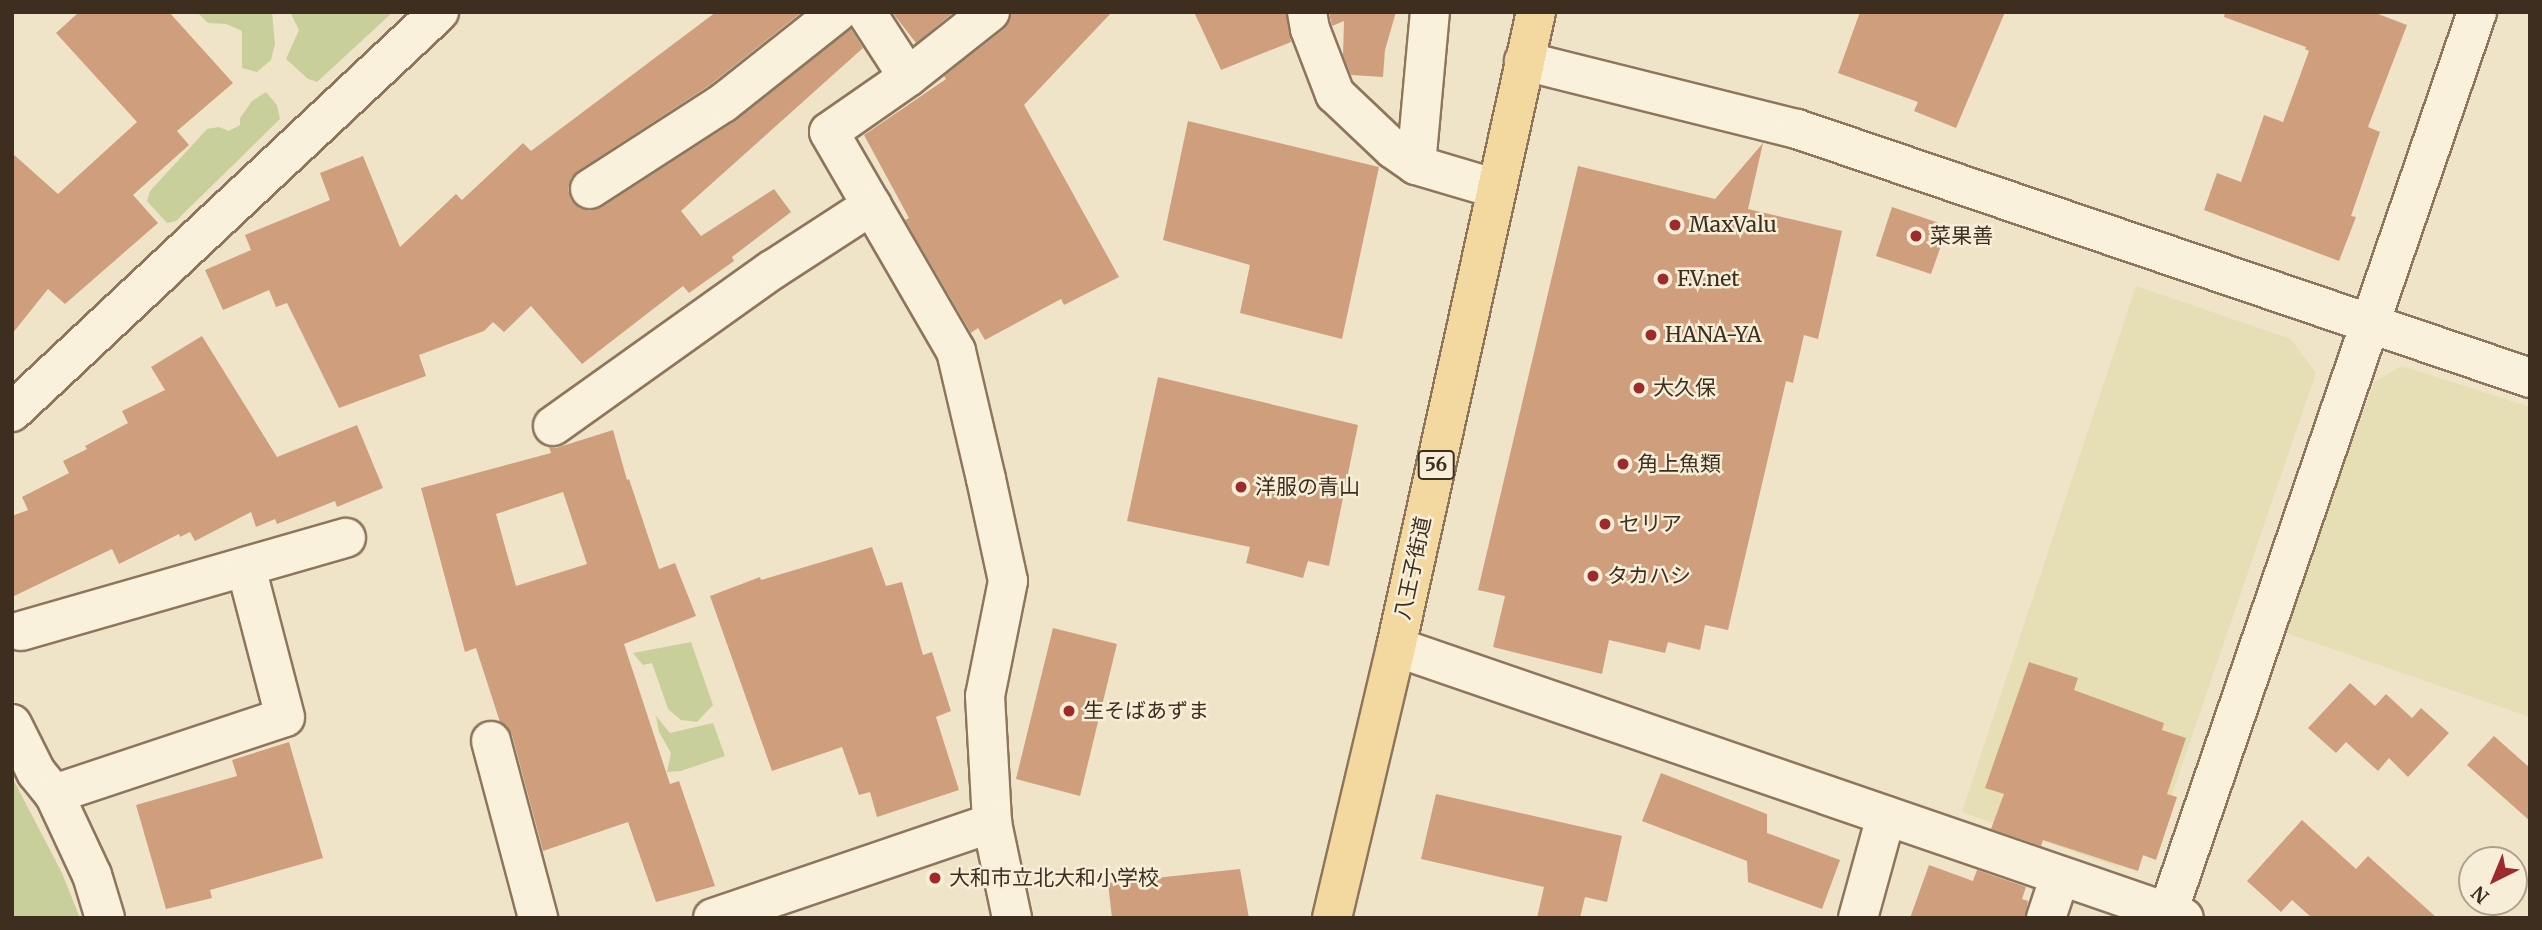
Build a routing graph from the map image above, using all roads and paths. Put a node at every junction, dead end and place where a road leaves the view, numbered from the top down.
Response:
1 (439, 12) edge
2 (838, 12) edge
3 (866, 12) edge
4 (990, 12) edge
5 (1307, 12) edge
6 (1430, 12) edge
7 (1536, 12) edge
8 (2477, 12) edge
9 (1524, 61) junction
10 (908, 77) junction
11 (1416, 164) junction
12 (1497, 189) junction
13 (590, 190) dead end
14 (872, 205) junction
15 (2371, 322) junction
16 (2530, 378) edge
17 (12, 412) edge
18 (554, 426) dead end
19 (346, 538) dead end
20 (246, 567) junction
21 (21, 631) dead end
22 (1396, 647) junction
23 (12, 724) edge
24 (491, 741) dead end
25 (54, 794) junction
26 (1886, 816) junction
27 (992, 823) junction
28 (2060, 876) junction
29 (2176, 915) edge
30 (105, 918) edge
31 (538, 918) edge
32 (713, 918) edge
33 (1012, 918) edge
34 (1332, 918) edge
35 (1858, 918) edge
36 (2046, 918) edge

1 - 17 street
2 - 13 street
3 - 10 street
4 - 10 street
5 - 11 street
6 - 11 street
7 - 9 main road, 八王子街道 / 56
8 - 15 street
9 - 12 main road, 八王子街道 / 56
9 - 15 street
10 - 14 street
11 - 12 street
12 - 22 main road, 八王子街道 / 56
14 - 18 street
14 - 27 street
15 - 16 street
15 - 29 street
19 - 20 street
20 - 21 street
20 - 25 street
22 - 26 street
22 - 34 main road, 八王子街道 / 56
23 - 25 street
24 - 31 street
25 - 30 street
26 - 28 street
26 - 35 street
27 - 32 street
27 - 33 street
28 - 29 street
28 - 36 street

